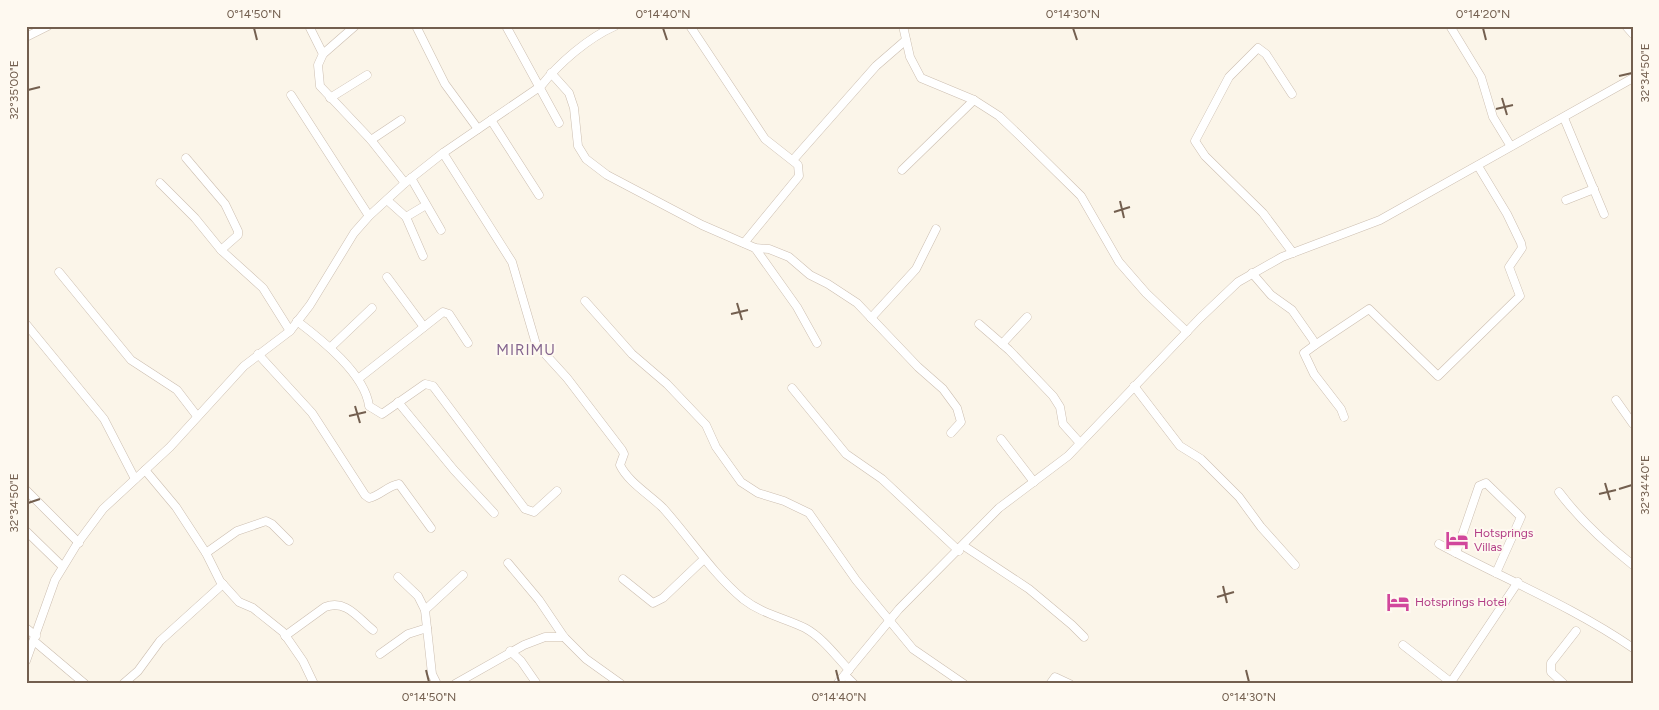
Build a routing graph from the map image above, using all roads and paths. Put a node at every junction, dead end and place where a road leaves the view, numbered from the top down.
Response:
1 (48, 26) edge
2 (309, 26) edge
3 (355, 26) edge
4 (416, 26) edge
5 (506, 26) edge
6 (615, 26) edge
7 (690, 26) edge
8 (903, 26) edge
9 (1450, 26) edge
10 (1626, 26) edge
11 (1633, 34) edge
12 (26, 37) edge
13 (906, 40) junction
14 (322, 54) junction
15 (551, 73) junction
16 (367, 75) dead end
17 (1633, 78) edge
18 (541, 86) junction
19 (1292, 94) dead end
20 (291, 96) dead end
21 (330, 98) junction
22 (974, 100) junction
23 (1564, 118) junction
24 (400, 120) dead end
25 (491, 120) junction
26 (559, 123) dead end
27 (478, 129) junction
28 (370, 140) junction
29 (1510, 145) junction
30 (444, 153) junction
31 (186, 158) dead end
32 (793, 160) junction
33 (1478, 166) junction
34 (902, 170) dead end
35 (408, 181) junction
36 (160, 183) dead end
37 (1594, 189) junction
38 (539, 195) dead end
39 (387, 200) junction
40 (1566, 200) dead end
41 (426, 205) junction
42 (1604, 214) dead end
43 (369, 216) junction
44 (406, 217) junction
45 (936, 229) dead end
46 (441, 230) dead end
47 (744, 243) junction
48 (754, 248) junction
49 (221, 250) junction
50 (1293, 253) junction
51 (423, 256) dead end
52 (59, 272) dead end
53 (1252, 274) junction
54 (387, 277) dead end
55 (585, 301) dead end
56 (372, 308) dead end
57 (1027, 317) dead end
58 (871, 318) junction
59 (297, 321) junction
60 (26, 324) edge
61 (979, 324) dead end
62 (424, 327) junction
63 (290, 331) junction
64 (1187, 332) junction
65 (468, 343) dead end
66 (817, 343) dead end
67 (1002, 344) junction
68 (1315, 345) junction
69 (331, 347) junction
70 (258, 354) junction
71 (358, 379) junction
72 (1134, 386) junction
73 (792, 388) dead end
74 (1616, 400) dead end
75 (398, 402) junction
76 (197, 416) junction
77 (1344, 417) dead end
78 (1633, 424) edge
79 (951, 434) dead end
80 (1001, 439) dead end
81 (1080, 443) junction
82 (145, 470) junction
83 (135, 479) junction
84 (1034, 482) junction
85 (26, 490) edge
86 (557, 491) dead end
87 (1559, 492) dead end
88 (494, 513) dead end
89 (431, 528) dead end
90 (26, 531) edge
91 (289, 541) dead end
92 (79, 543) junction
93 (1439, 544) dead end
94 (962, 549) junction
95 (206, 553) junction
96 (1456, 553) junction
97 (704, 559) junction
98 (508, 563) dead end
99 (1295, 565) dead end
100 (1633, 565) edge
101 (62, 566) junction
102 (1496, 573) junction
103 (463, 575) dead end
104 (398, 577) dead end
105 (623, 579) dead end
106 (1518, 582) junction
107 (223, 584) junction
108 (425, 610) junction
109 (890, 620) junction
110 (26, 628) edge
111 (428, 628) junction
112 (373, 630) dead end
113 (1576, 631) dead end
114 (285, 636) junction
115 (564, 637) junction
116 (1084, 638) dead end
117 (35, 639) junction
118 (1403, 645) dead end
119 (1633, 648) edge
120 (510, 651) junction
121 (380, 654) dead end
122 (26, 662) edge
123 (847, 672) junction
124 (1452, 683) edge
125 (85, 684) edge
126 (123, 684) edge
127 (314, 684) edge
128 (437, 684) edge
129 (454, 684) edge
130 (537, 684) edge
131 (621, 684) edge
132 (837, 684) edge
133 (854, 684) edge
134 (964, 684) edge
135 (1050, 684) edge
136 (1070, 684) edge
137 (1564, 684) edge

1 - 12 street
2 - 14 street
3 - 14 street
4 - 27 street
5 - 18 street
6 - 15 street
7 - 32 street
8 - 13 street
9 - 29 street
10 - 11 street
13 - 22 street
13 - 32 street
14 - 21 street
15 - 18 street
15 - 47 street
16 - 21 street
17 - 23 street
18 - 25 street
18 - 26 street
19 - 50 street
20 - 43 street
21 - 28 street
22 - 34 street
22 - 64 street
23 - 29 street
23 - 37 street
24 - 28 street
25 - 27 street
25 - 38 street
27 - 30 street
28 - 35 street
29 - 33 street
30 - 35 street
30 - 97 street
31 - 49 street
32 - 47 street
33 - 50 street
33 - 68 street
35 - 39 street
35 - 41 street
36 - 49 street
37 - 40 street
37 - 42 street
39 - 43 street
39 - 44 street
41 - 44 street
41 - 46 street
43 - 59 street
44 - 51 street
45 - 58 street
47 - 48 street
48 - 58 street
48 - 66 street
49 - 63 street
50 - 53 street
52 - 76 street
53 - 64 street
53 - 68 street
54 - 62 street
55 - 109 street
56 - 69 street
57 - 67 street
58 - 79 street
59 - 63 street
59 - 69 street
60 - 83 street
61 - 67 street
62 - 65 street
62 - 71 street
63 - 70 street
64 - 72 street
67 - 81 street
68 - 77 street
69 - 71 street
70 - 76 street
70 - 89 street
71 - 75 street
72 - 81 street
72 - 99 street
73 - 94 street
74 - 78 street
75 - 86 street
75 - 88 street
76 - 82 street
80 - 84 street
81 - 84 street
82 - 83 street
82 - 95 street
83 - 92 street
84 - 94 street
85 - 92 street
87 - 100 street
90 - 101 street
91 - 95 street
92 - 101 street
93 - 96 street
94 - 109 street
94 - 116 street
95 - 107 street
96 - 102 street
96 - 102 street
97 - 105 street
97 - 123 street
98 - 115 street
101 - 117 street
102 - 106 street
103 - 108 street
104 - 108 street
106 - 119 street
106 - 124 street
107 - 114 street
107 - 126 street
108 - 111 street
109 - 123 street
109 - 134 street
110 - 117 street
111 - 121 street
111 - 128 street
112 - 114 street
113 - 137 street
114 - 127 street
115 - 120 street
115 - 131 street
117 - 122 street
117 - 125 street
118 - 124 street
120 - 129 street
120 - 130 street
123 - 132 street
123 - 133 street
135 - 136 street

